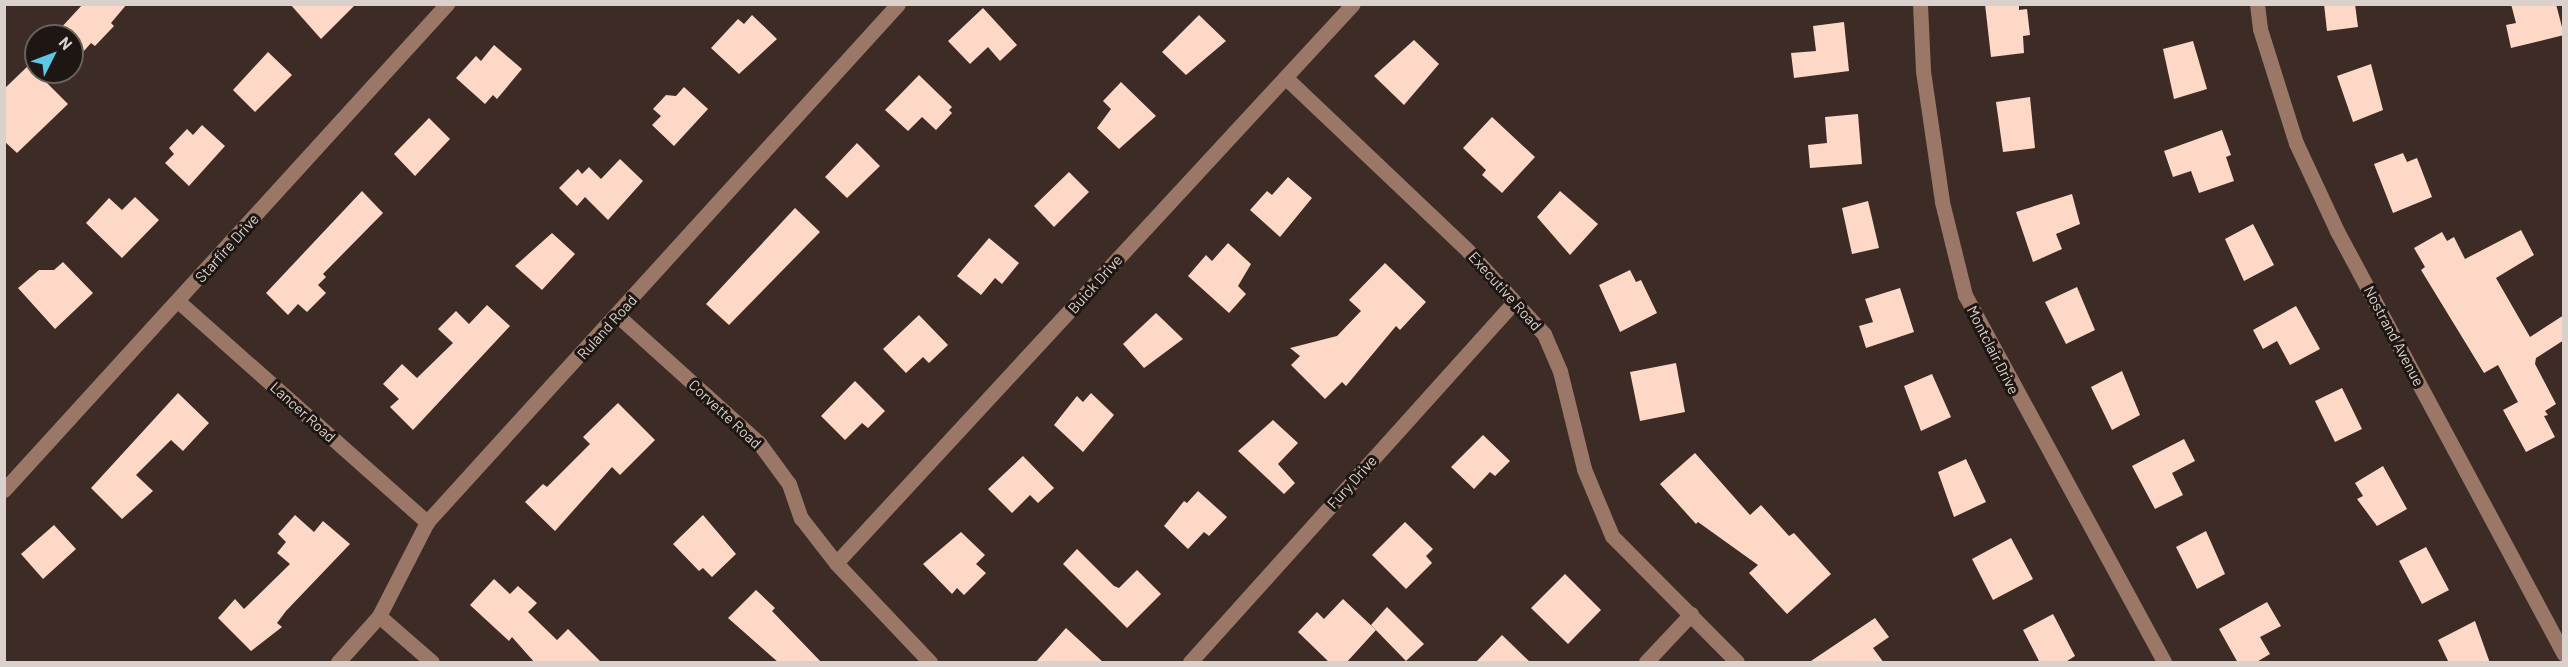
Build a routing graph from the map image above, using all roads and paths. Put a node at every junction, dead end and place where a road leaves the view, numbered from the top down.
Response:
1 (447, 4) edge
2 (898, 4) edge
3 (1353, 4) edge
4 (1920, 4) edge
5 (2257, 4) edge
6 (1286, 78) junction
7 (179, 302) junction
8 (1514, 302) junction
9 (618, 316) junction
10 (4, 490) edge
11 (427, 522) junction
12 (836, 563) junction
13 (1691, 614) junction
14 (379, 616) junction
15 (2564, 654) edge
16 (338, 663) edge
17 (432, 663) edge
18 (930, 663) edge
19 (1190, 663) edge
20 (1646, 663) edge
21 (1737, 663) edge
22 (2164, 663) edge

1 - 7 street, Starfire Drive
2 - 9 street, Ruland Road
3 - 6 street, Buick Drive
4 - 22 street, Montclair Drive
5 - 15 street, Nostrand Avenue
6 - 8 street, Executive Road
6 - 12 street, Buick Drive
7 - 10 street, Starfire Drive
7 - 11 street, Lancer Road
8 - 13 street, Executive Road
8 - 19 street, Fury Drive
9 - 11 street, Ruland Road
9 - 12 street, Corvette Road
11 - 14 street, Ruland Road
12 - 18 street, Corvette Road
13 - 20 street
13 - 21 street, Executive Road
14 - 16 street, Ruland Road
14 - 17 street

